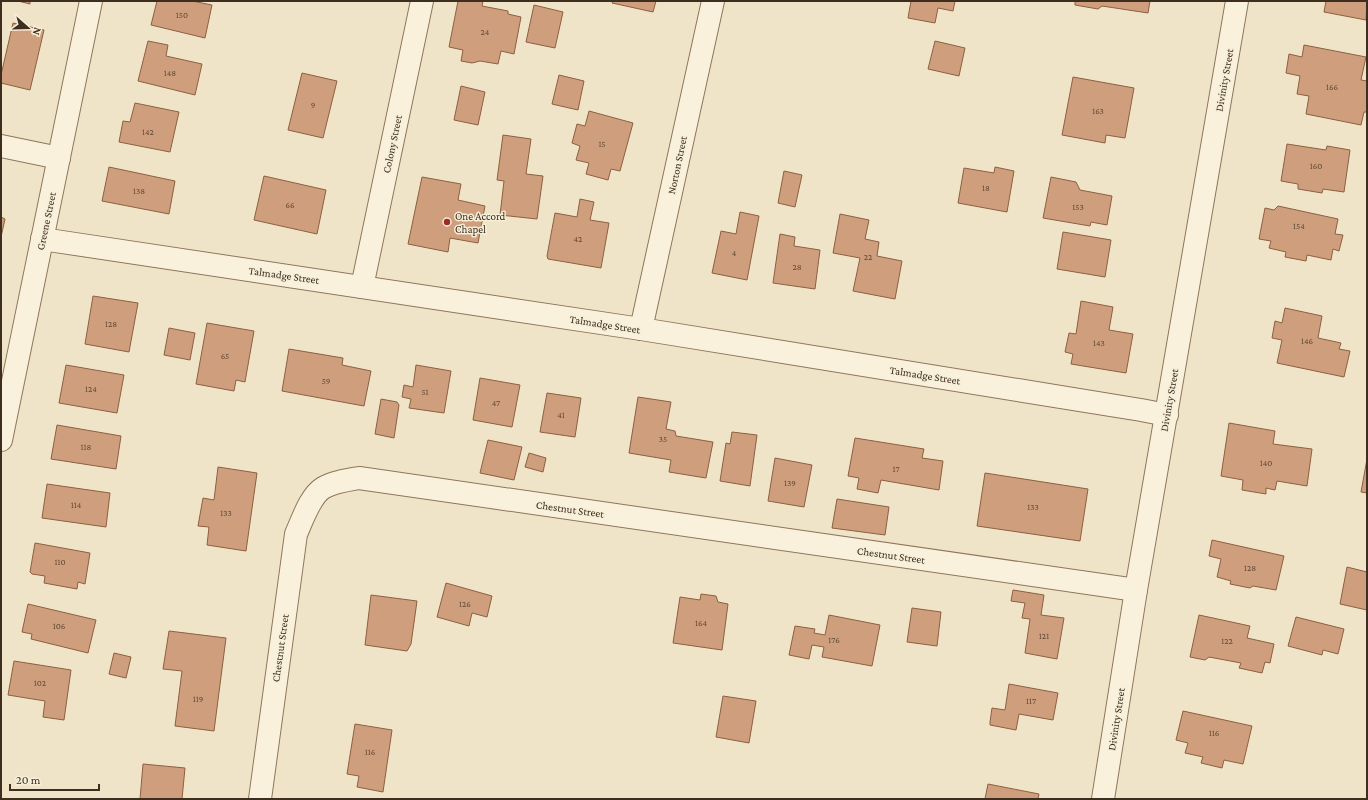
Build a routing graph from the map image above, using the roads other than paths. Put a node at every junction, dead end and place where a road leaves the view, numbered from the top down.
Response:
1 (91, 1) edge
2 (422, 1) edge
3 (713, 1) edge
4 (1237, 1) edge
5 (1, 146) edge
6 (58, 158) junction
7 (42, 239) junction
8 (362, 287) junction
9 (641, 329) junction
10 (1167, 415) junction
11 (1, 440) edge
12 (1136, 590) junction
13 (260, 799) edge
14 (1103, 799) edge

1 - 6 street, Greene Street
2 - 8 street, Colony Street
3 - 9 street, Norton Street
4 - 10 street, Divinity Street
5 - 6 street
6 - 7 street, Greene Street
7 - 8 street, Talmadge Street
7 - 11 street, Greene Street
8 - 9 street, Talmadge Street
9 - 10 street, Talmadge Street
10 - 12 street, Divinity Street
12 - 13 street, Chestnut Street
12 - 14 street, Divinity Street

